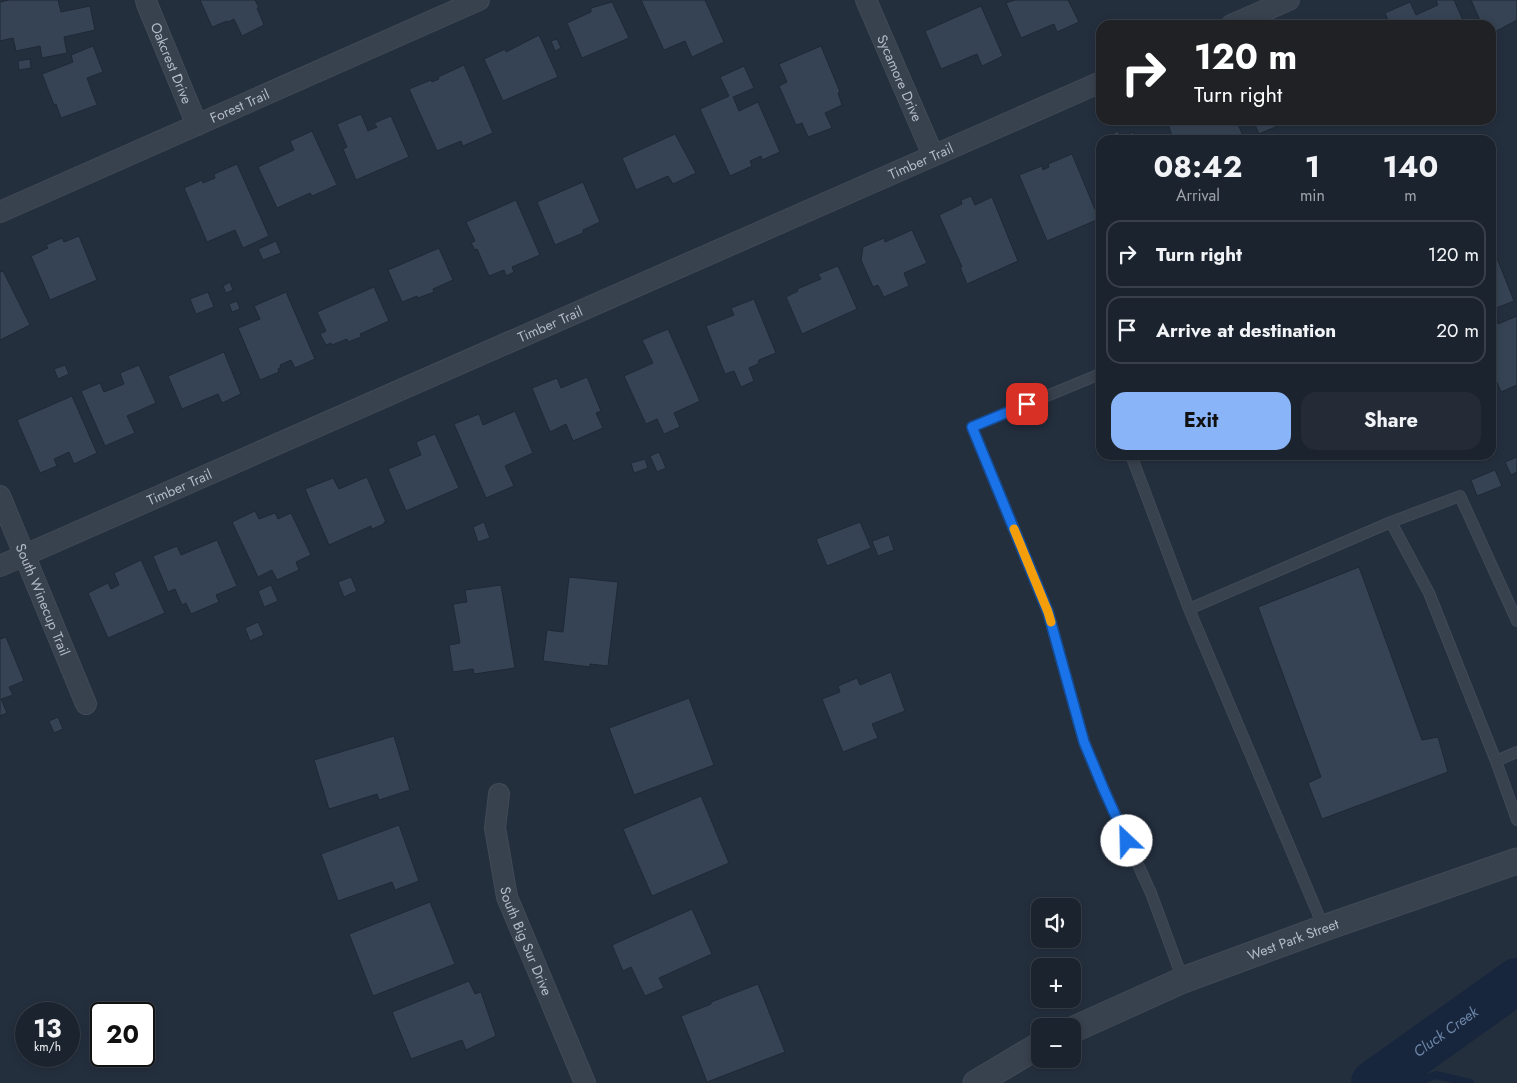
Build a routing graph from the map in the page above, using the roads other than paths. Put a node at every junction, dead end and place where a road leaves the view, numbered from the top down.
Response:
1 (146, 0) edge
2 (479, 0) edge
3 (866, 0) edge
4 (1289, 0) edge
5 (1243, 20) edge
6 (1096, 84) edge
7 (197, 125) junction
8 (933, 155) junction
9 (0, 212) edge
10 (1096, 376) edge
11 (1132, 460) edge
12 (0, 496) edge
13 (1391, 522) junction
14 (25, 555) junction
15 (0, 566) edge
16 (1189, 609) junction
17 (1517, 621) edge
18 (86, 704) dead end
19 (1517, 752) edge
20 (1496, 761) junction
21 (499, 794) dead end
22 (1517, 820) edge
23 (1517, 861) edge
24 (1324, 928) junction
25 (1182, 980) junction
26 (1081, 1026) edge
27 (1031, 1051) edge
28 (586, 1083) edge
29 (976, 1083) edge

1 - 7 street, Oakcrest Drive
2 - 7 street, Forest Trail
3 - 8 street, Sycamore Drive
4 - 5 street
6 - 8 street, Timber Trail
7 - 9 street, Forest Trail
8 - 14 street, Timber Trail
10 - 25 lane
11 - 16 lane
12 - 14 street, South Winecup Trail
13 - 16 lane
13 - 17 lane
13 - 20 lane
14 - 15 street, Timber Trail
14 - 18 street, South Winecup Trail
16 - 24 lane
19 - 20 lane
20 - 22 lane
21 - 28 street, South Big Sur Drive
23 - 24 street, West Park Street
24 - 25 street, West Park Street
25 - 26 street, West Park Street
27 - 29 street

